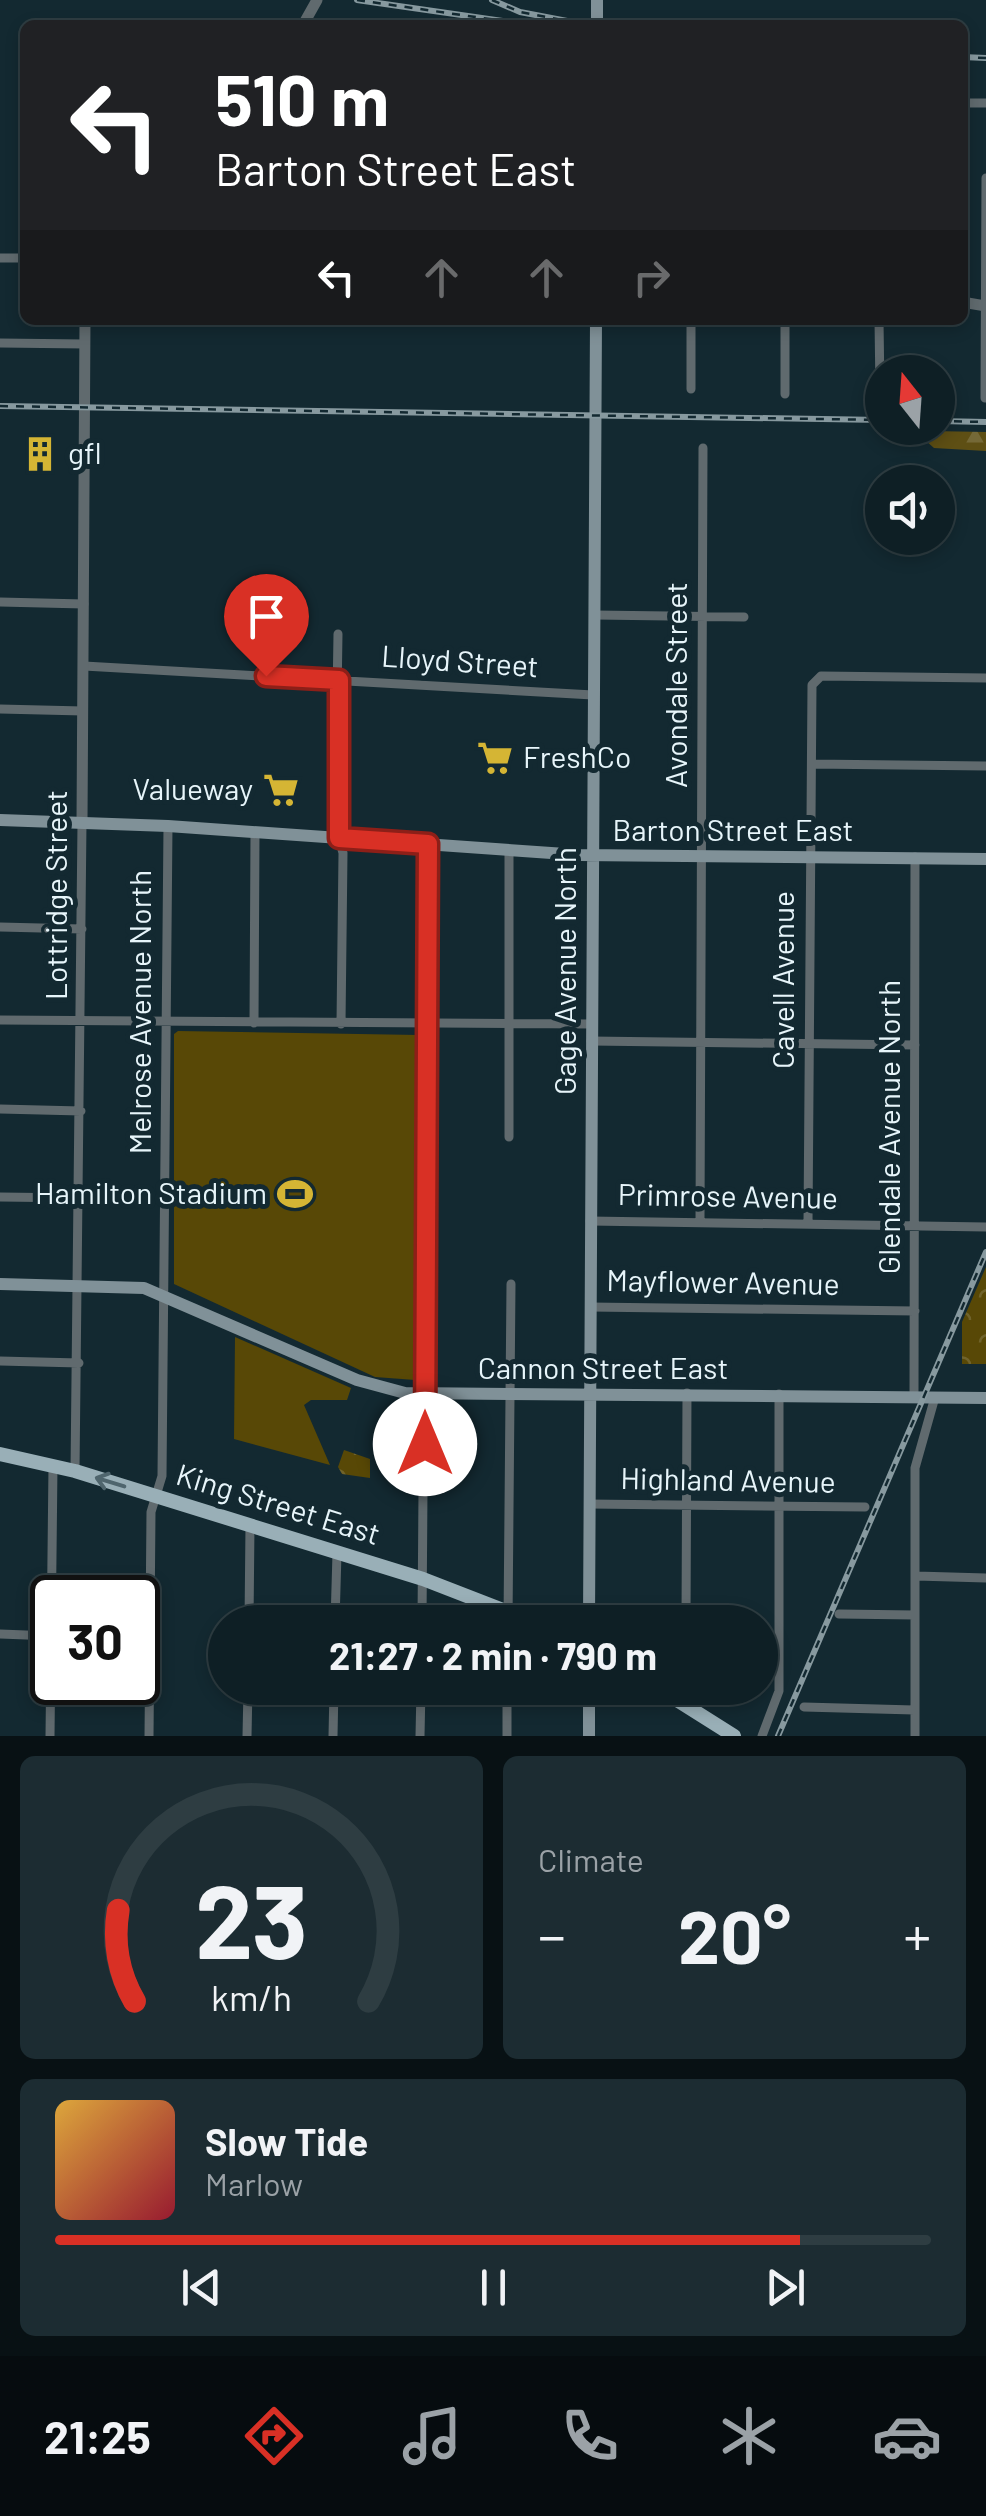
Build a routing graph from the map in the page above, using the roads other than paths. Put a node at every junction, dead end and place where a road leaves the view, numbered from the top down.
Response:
1 (986, 178) edge
2 (986, 306) edge
3 (85, 325) edge
4 (596, 325) edge
5 (691, 325) edge
6 (785, 325) edge
7 (879, 325) edge
8 (0, 343) edge
9 (85, 344) junction
10 (879, 355) edge
11 (691, 389) dead end
12 (785, 394) dead end
13 (985, 398) edge
14 (703, 448) dead end
15 (0, 602) edge
16 (84, 604) junction
17 (595, 615) junction
18 (702, 616) junction
19 (744, 617) dead end
20 (338, 634) dead end
21 (84, 666) junction
22 (986, 678) edge
23 (339, 680) junction
24 (593, 696) junction
25 (0, 709) edge
26 (83, 711) junction
27 (812, 764) junction
28 (986, 766) edge
29 (0, 820) edge
30 (82, 823) junction
31 (168, 826) junction
32 (255, 833) junction
33 (339, 838) junction
34 (428, 844) junction
35 (509, 849) junction
36 (592, 855) junction
37 (701, 855) junction
38 (810, 856) junction
39 (915, 857) junction
40 (986, 858) edge
41 (0, 927) edge
42 (82, 929) junction
43 (0, 1020) edge
44 (81, 1022) junction
45 (167, 1023) junction
46 (254, 1023) junction
47 (509, 1023) junction
48 (341, 1024) junction
49 (427, 1024) junction
50 (591, 1024) junction
51 (592, 1041) junction
52 (701, 1042) junction
53 (809, 1044) junction
54 (915, 1045) junction
55 (0, 1109) edge
56 (81, 1111) junction
57 (509, 1137) dead end
58 (0, 1196) edge
59 (80, 1198) junction
60 (590, 1221) junction
61 (700, 1222) junction
62 (808, 1223) junction
63 (916, 1225) junction
64 (986, 1226) edge
65 (0, 1284) edge
66 (511, 1284) dead end
67 (78, 1285) junction
68 (164, 1294) junction
69 (590, 1307) junction
70 (915, 1311) junction
71 (0, 1361) edge
72 (79, 1363) junction
73 (687, 1393) junction
74 (425, 1394) junction
75 (509, 1394) junction
76 (590, 1394) junction
77 (778, 1394) junction
78 (914, 1396) junction
79 (935, 1397) junction
80 (986, 1398) edge
81 (0, 1454) edge
82 (53, 1465) junction
83 (76, 1471) junction
84 (155, 1496) junction
85 (589, 1504) junction
86 (686, 1505) junction
87 (778, 1506) junction
88 (865, 1507) dead end
89 (250, 1525) junction
90 (337, 1554) junction
91 (52, 1575) edge
92 (151, 1575) edge
93 (916, 1576) junction
94 (986, 1578) edge
95 (422, 1579) junction
96 (248, 1605) edge
97 (336, 1605) edge
98 (422, 1605) edge
99 (482, 1605) edge
100 (508, 1605) edge
101 (589, 1605) edge
102 (686, 1605) edge
103 (839, 1614) dead end
104 (915, 1616) junction
105 (0, 1634) edge
106 (30, 1635) edge
107 (51, 1705) edge
108 (150, 1705) edge
109 (248, 1705) edge
110 (334, 1705) edge
111 (421, 1705) edge
112 (508, 1705) edge
113 (589, 1705) edge
114 (697, 1705) edge
115 (804, 1707) dead end
116 (914, 1710) junction
117 (50, 1736) edge
118 (149, 1736) edge
119 (247, 1736) edge
120 (333, 1736) edge
121 (420, 1736) edge
122 (507, 1736) edge
123 (589, 1736) edge
124 (734, 1736) edge
125 (762, 1736) edge
126 (915, 1736) edge

1 - 2 street
2 - 13 street
3 - 9 street, Lottridge Street
4 - 17 main road, Gage Avenue North
5 - 11 street
6 - 12 street
7 - 10 street
8 - 9 street
9 - 16 street, Lottridge Street
14 - 18 street, Avondale Street
15 - 16 street
16 - 21 street, Lottridge Street
17 - 18 street
17 - 24 main road, Gage Avenue North
18 - 19 street
18 - 37 street, Avondale Street
20 - 23 street
21 - 23 street, Lloyd Street
21 - 26 street, Lottridge Street
22 - 27 street, Cavell Avenue
23 - 24 street, Lloyd Street
23 - 33 street
24 - 36 main road, Gage Avenue North
25 - 26 street
26 - 30 street, Lottridge Street
27 - 28 street
27 - 38 street, Cavell Avenue
29 - 30 main road, Barton Street East
30 - 31 main road, Barton Street East
30 - 42 street, Lottridge Street
31 - 32 main road, Barton Street East
31 - 45 street, Melrose Avenue North
32 - 33 main road, Barton Street East
32 - 46 street
33 - 34 main road, Barton Street East
33 - 48 street
34 - 35 main road, Barton Street East
34 - 49 street
35 - 36 main road, Barton Street East
35 - 47 street
36 - 37 main road, Barton Street East
36 - 50 main road, Gage Avenue North
37 - 38 main road, Barton Street East
37 - 52 street, Avondale Street
38 - 39 main road, Barton Street East
38 - 53 street, Cavell Avenue
39 - 40 main road, Barton Street East
39 - 54 street, Glendale Avenue North
41 - 42 street
42 - 44 street, Lottridge Street
43 - 44 street
44 - 45 street
44 - 56 street, Lottridge Street
45 - 46 street
45 - 68 street, Melrose Avenue North
46 - 48 street
47 - 49 street
47 - 50 street
47 - 57 street
48 - 49 street
49 - 74 street
50 - 51 main road, Gage Avenue North
51 - 52 street
51 - 60 main road, Gage Avenue North
52 - 53 street
52 - 61 street, Avondale Street
53 - 54 street
53 - 62 street, Cavell Avenue
54 - 63 street, Glendale Avenue North
55 - 56 street
56 - 59 street, Lottridge Street
58 - 59 street
59 - 67 street, Lottridge Street
60 - 61 street, Primrose Avenue
60 - 69 main road, Gage Avenue North
61 - 62 street, Primrose Avenue
62 - 63 street, Primrose Avenue
63 - 64 street, Primrose Avenue
63 - 70 street, Glendale Avenue North
65 - 67 main road, Cannon Street East
66 - 75 street
67 - 68 main road, Cannon Street East
67 - 72 street, Lottridge Street
68 - 74 main road, Cannon Street East
68 - 84 street, Melrose Avenue North
69 - 70 street, Mayflower Avenue
69 - 76 main road, Gage Avenue North
70 - 78 street, Glendale Avenue North
71 - 72 street
72 - 83 street, Lottridge Street
73 - 76 main road, Cannon Street East
73 - 77 main road, Cannon Street East
73 - 86 street
74 - 75 main road, Cannon Street East
74 - 95 street
75 - 76 main road, Cannon Street East
75 - 100 street
76 - 85 main road, Gage Avenue North
77 - 78 main road, Cannon Street East
77 - 87 street
78 - 79 main road, Cannon Street East
79 - 80 main road, Cannon Street East
79 - 93 street
81 - 82 main road, King Street East
82 - 83 main road, King Street East
82 - 91 street
84 -> 83 main road, King Street East
84 - 89 main road, King Street East
84 - 92 street, Melrose Avenue North
85 - 86 street, Highland Avenue
85 - 101 main road, Gage Avenue North
86 - 87 street, Highland Avenue
86 - 102 street
87 - 88 street, Highland Avenue
87 - 125 street
89 - 90 main road, King Street East
89 - 96 street
90 - 95 main road, King Street East
90 - 97 street
93 - 94 street
93 - 104 street
95 - 98 street
95 - 99 main road, King Street East
103 - 104 street
104 - 116 street
105 - 106 street
107 - 117 street
108 - 118 street, Melrose Avenue North
109 - 119 street
110 - 120 street
111 - 121 street
112 - 122 street
113 - 123 main road
114 - 124 main road
115 - 116 street
116 - 126 street

